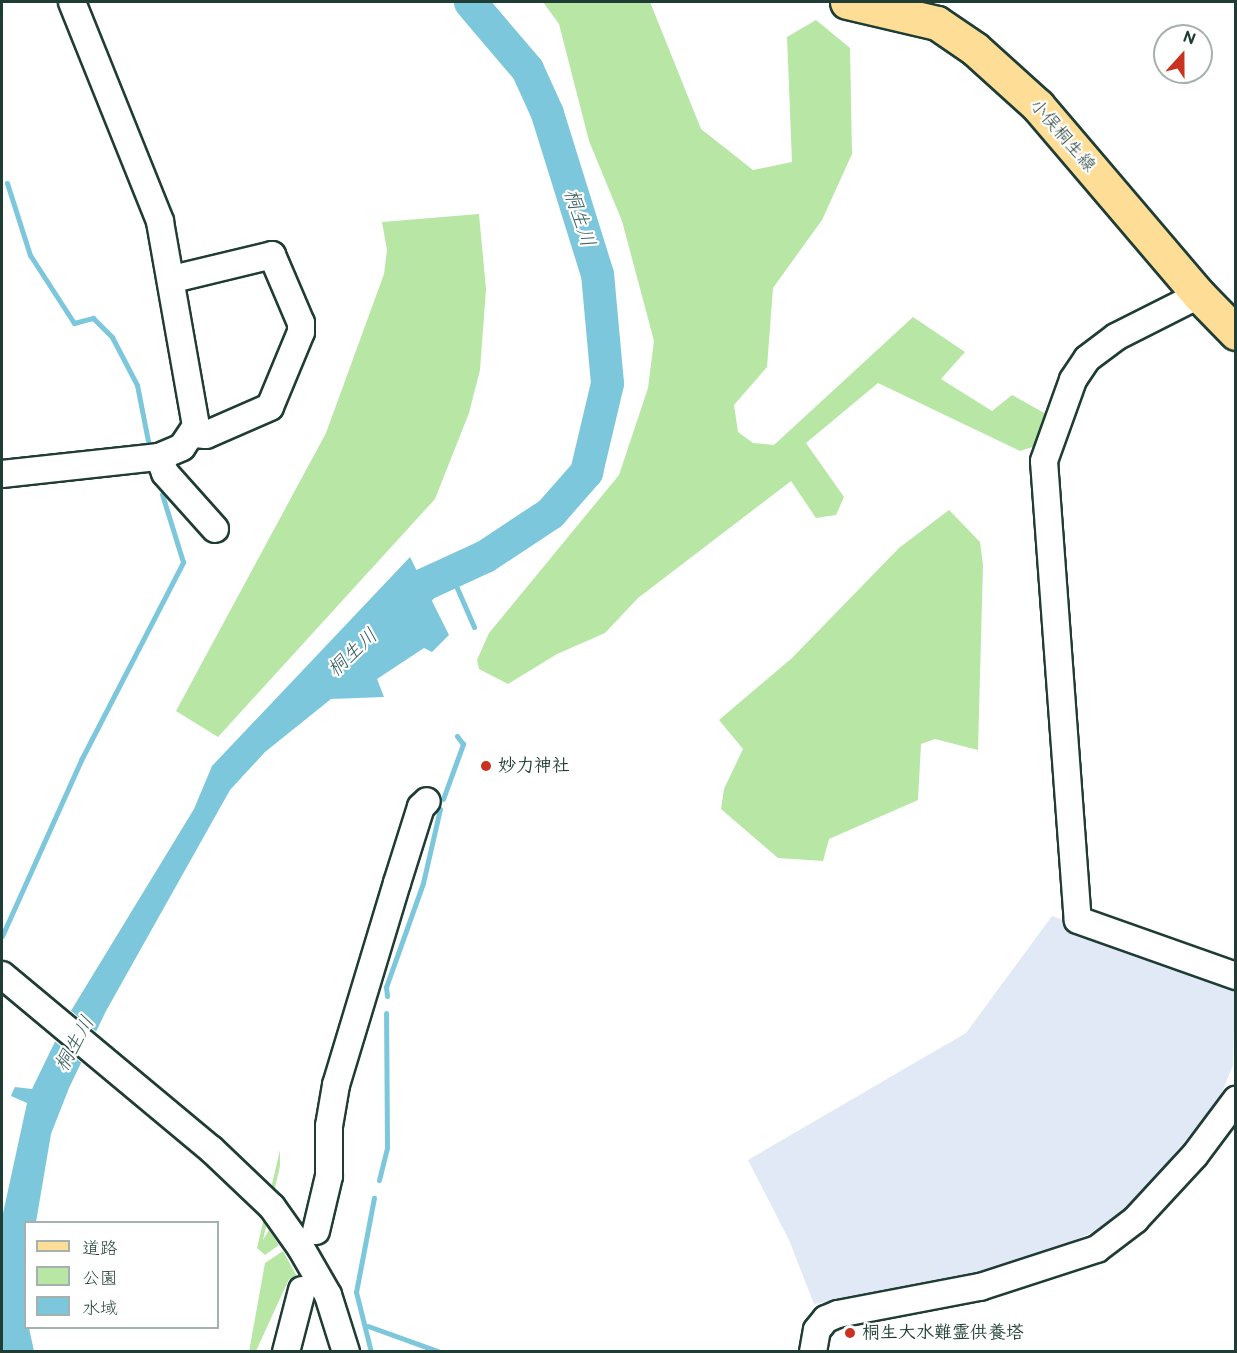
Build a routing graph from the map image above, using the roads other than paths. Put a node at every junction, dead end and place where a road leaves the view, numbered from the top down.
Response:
1 (72, 2) edge
2 (847, 2) edge
3 (173, 279) junction
4 (1199, 296) junction
5 (1236, 333) edge
6 (194, 434) junction
7 (159, 457) junction
8 (4, 468) edge
9 (215, 529) dead end
10 (427, 801) dead end
11 (2, 975) edge
12 (1236, 976) edge
13 (1236, 1100) edge
14 (316, 1231) dead end
15 (302, 1290) dead end
16 (286, 1352) edge
17 (345, 1352) edge
18 (813, 1352) edge

1 - 3 street
2 - 4 main road, 小俣桐生線
3 - 6 street
3 - 6 street
4 - 5 main road, 小俣桐生線
4 - 12 street
6 - 7 street
7 - 8 street
7 - 9 street
10 - 14 street
11 - 17 street
13 - 18 street
15 - 16 street

